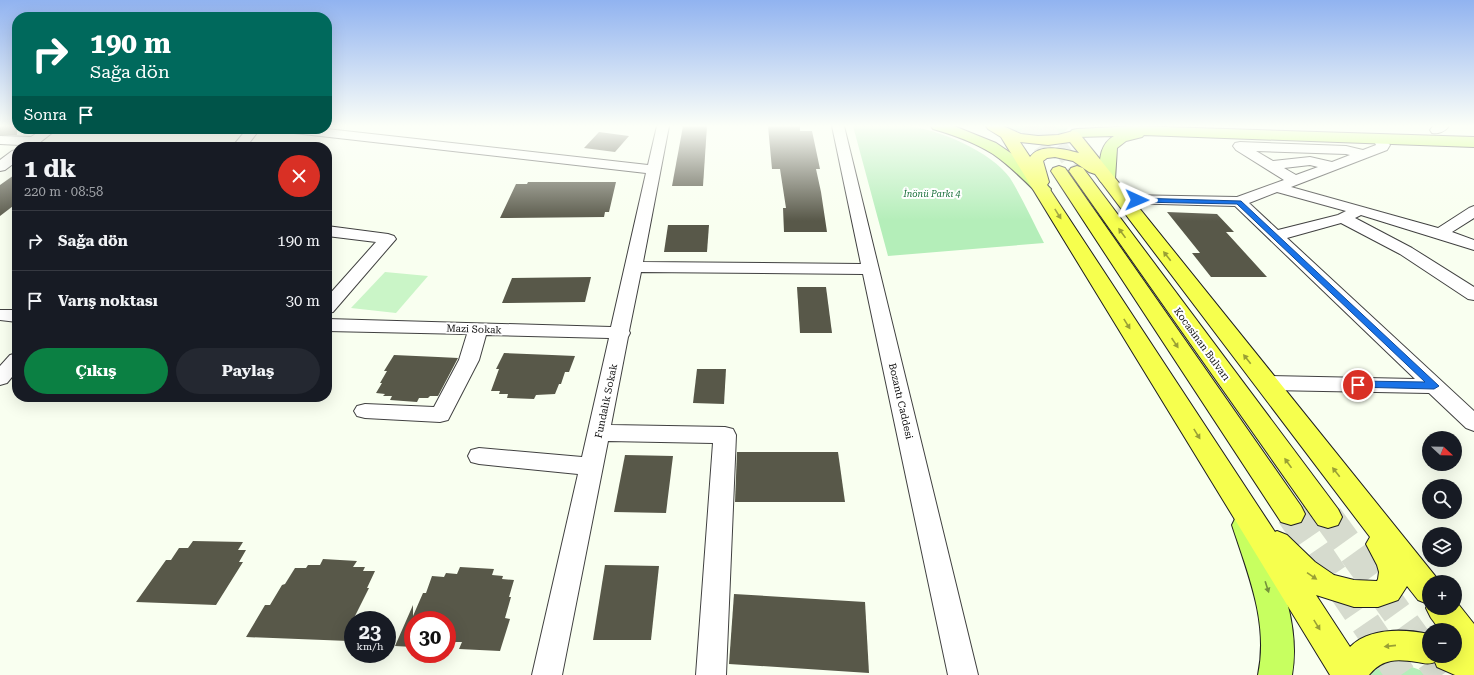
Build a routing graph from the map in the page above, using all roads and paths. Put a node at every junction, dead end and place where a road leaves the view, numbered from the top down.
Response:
1 (12, 158) edge
2 (544, 158) edge
3 (656, 158) edge
4 (845, 158) edge
5 (1007, 158) edge
6 (1018, 158) edge
7 (1037, 158) tunnel mouth
8 (1078, 158) tunnel mouth
9 (1094, 158) tunnel mouth
10 (1108, 158) edge
11 (1259, 158) edge
12 (1357, 158) edge
13 (1271, 165) junction
14 (0, 166) edge
15 (1334, 166) junction
16 (653, 170) junction
17 (1107, 179) junction
18 (1296, 181) junction
19 (1277, 188) junction
20 (1043, 189) junction
21 (1123, 199) junction
22 (1239, 202) junction
23 (1360, 210) junction
24 (1474, 211) edge
25 (1344, 218) junction
26 (332, 231) edge
27 (1440, 233) junction
28 (1275, 236) junction
29 (1474, 245) edge
30 (634, 267) junction
31 (871, 269) junction
32 (1474, 295) edge
33 (332, 302) edge
34 (0, 315) edge
35 (12, 316) edge
36 (332, 325) edge
37 (478, 330) junction
38 (621, 334) junction
39 (12, 365) edge
40 (0, 378) edge
41 (1266, 383) junction
42 (1434, 386) junction
43 (365, 411) dead end
44 (1474, 423) edge
45 (599, 433) junction
46 (479, 456) dead end
47 (592, 467) junction
48 (1237, 497) junction
49 (1357, 500) junction
50 (1291, 514) tunnel mouth
51 (1328, 517) tunnel mouth
52 (1422, 582) edge
53 (1448, 615) edge
54 (1422, 648) edge
55 (1474, 648) edge
56 (1462, 662) edge
57 (1474, 667) edge
58 (547, 675) edge
59 (711, 675) edge
60 (963, 675) edge
61 (1275, 675) edge
62 (1349, 675) edge
63 (1352, 675) edge

1 - 14 street
2 - 16 street
3 - 16 street, Fundalık Sokak
4 - 31 street, Bozantı Caddesi
5 - 20 main road
6 - 20 highway
7 - 20 highway
8 - 17 highway
9 - 17 highway
10 - 17 main road
11 - 13 street
12 - 15 street
13 - 15 street
13 - 18 street
15 - 18 street
16 - 30 street, Fundalık Sokak
17 - 21 highway
18 - 19 street
19 - 22 street
19 - 23 street
20 -> 48 highway
21 - 22 street
41 -> 21 highway
22 - 28 street
23 - 25 street
23 - 27 street
24 - 27 street
25 - 28 street
25 - 32 street
26 - 33 street
27 - 29 street
28 - 42 street
30 - 31 street
30 - 38 street, Fundalık Sokak
31 - 60 street, Bozantı Caddesi
34 - 35 street
36 - 37 street, Mazi Sokak
37 - 38 street, Mazi Sokak
37 - 43 street
38 - 45 street, Fundalık Sokak
39 - 40 street
41 - 42 street
49 -> 41 highway
42 - 44 street
45 - 47 street, Fundalık Sokak
45 - 59 street
46 - 47 street
47 - 58 street, Fundalık Sokak
48 -> 49 highway
48 -> 61 main road
48 -> 62 highway
49 - 52 highway
51 -> 50 highway, Kocasinan Bulvarı
53 - 55 highway
54 -> 63 highway
56 - 57 highway

